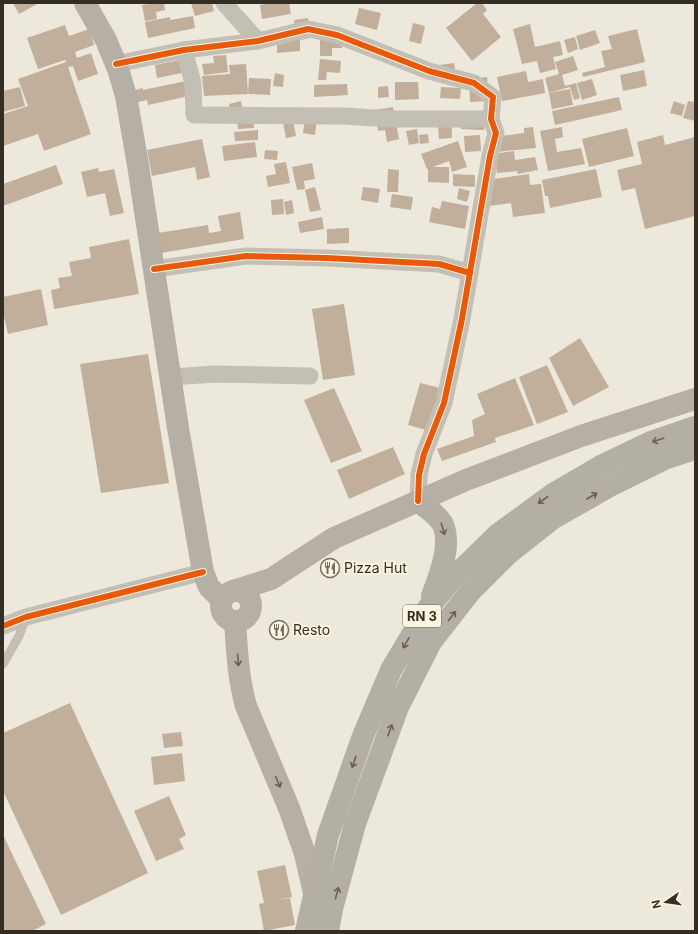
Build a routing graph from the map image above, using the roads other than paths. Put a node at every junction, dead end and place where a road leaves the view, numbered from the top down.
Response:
1 (85, 3) edge
2 (224, 3) edge
3 (258, 41) junction
4 (184, 50) junction
5 (116, 64) junction
6 (491, 119) junction
7 (154, 269) junction
8 (470, 273) junction
9 (310, 376) dead end
10 (171, 377) junction
11 (695, 399) edge
12 (695, 427) edge
13 (695, 449) edge
14 (418, 501) junction
15 (203, 572) junction
16 (271, 579) junction
17 (228, 596) junction
18 (428, 608) junction
19 (243, 615) junction
20 (26, 617) junction
21 (3, 626) edge
22 (3, 664) edge
23 (314, 893) junction
24 (306, 931) edge
25 (328, 931) edge

1 - 5 main road
2 - 3 street
3 - 4 street
3 - 6 street
4 - 5 street
4 - 6 street
5 - 7 main road
6 - 8 street
7 - 8 street
7 - 10 main road
8 - 14 street
9 - 10 street
10 - 15 main road
11 - 14 main road
12 -> 18 highway, RN 3
25 -> 13 highway, RN 3
14 - 16 main road
14 -> 18 highway
15 - 17 main road
15 - 20 street
16 - 17 main road
16 - 19 main road
17 - 19 main road
18 -> 23 highway, RN 3
19 -> 23 main road
20 - 21 street
20 - 22 lane
23 - 24 highway, RN 3

